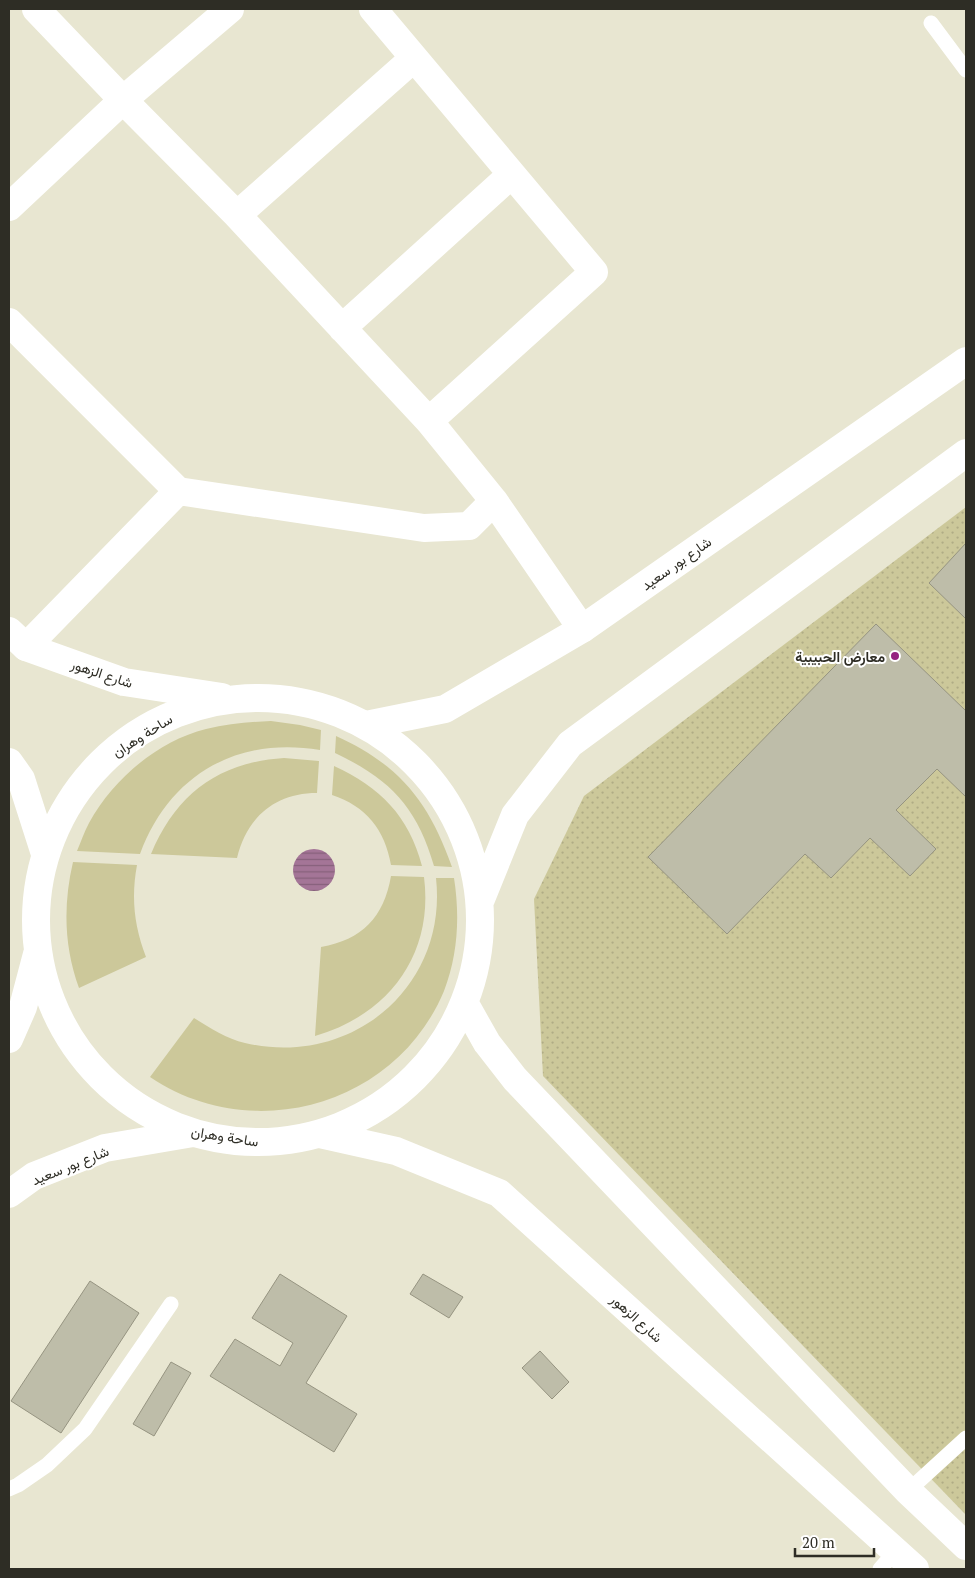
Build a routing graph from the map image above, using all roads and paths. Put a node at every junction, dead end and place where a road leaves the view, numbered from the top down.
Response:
1 (36, 9) edge
2 (230, 9) edge
3 (373, 9) edge
4 (931, 22) dead end
5 (414, 58) junction
6 (966, 70) edge
7 (122, 100) junction
8 (511, 174) junction
9 (9, 207) edge
10 (237, 215) junction
11 (9, 322) edge
12 (342, 328) junction
13 (966, 361) edge
14 (429, 421) junction
15 (966, 453) edge
16 (178, 491) junction
17 (494, 501) junction
18 (582, 629) junction
19 (18, 639) edge
20 (233, 699) junction
21 (366, 725) junction
22 (9, 762) edge
23 (45, 854) junction
24 (481, 899) junction
25 (37, 954) junction
26 (466, 1004) junction
27 (9, 1039) edge
28 (193, 1133) junction
29 (320, 1134) junction
30 (9, 1194) edge
31 (171, 1304) dead end
32 (966, 1438) edge
33 (9, 1489) edge
34 (908, 1491) junction
35 (966, 1546) edge
36 (897, 1563) edge

1 - 7 main road
2 - 7 main road
3 - 5 main road
4 - 6 lane
5 - 8 main road
5 - 10 main road
7 - 9 main road
7 - 10 main road
8 - 12 main road
8 - 14 main road
10 - 12 main road
11 - 16 main road
12 - 14 main road
13 - 18 main road, شارع بور سعيد
14 - 17 main road
15 - 24 main road
16 - 17 main road
16 - 19 main road
17 - 18 main road
18 - 21 main road, شارع بور سعيد
19 - 20 main road, شارع الزهور
20 - 21 main road, ساحة وهران
20 - 23 main road, ساحة وهران
21 - 24 main road, ساحة وهران
22 - 23 main road
23 - 25 main road, ساحة وهران
24 - 26 main road, ساحة وهران
25 - 27 main road
25 - 28 main road, ساحة وهران
26 - 29 main road, ساحة وهران
26 - 34 main road
28 - 29 main road, ساحة وهران
28 - 30 main road, شارع بور سعيد
29 - 36 main road, شارع الزهور
31 - 33 lane
32 - 34 lane
34 - 35 main road

